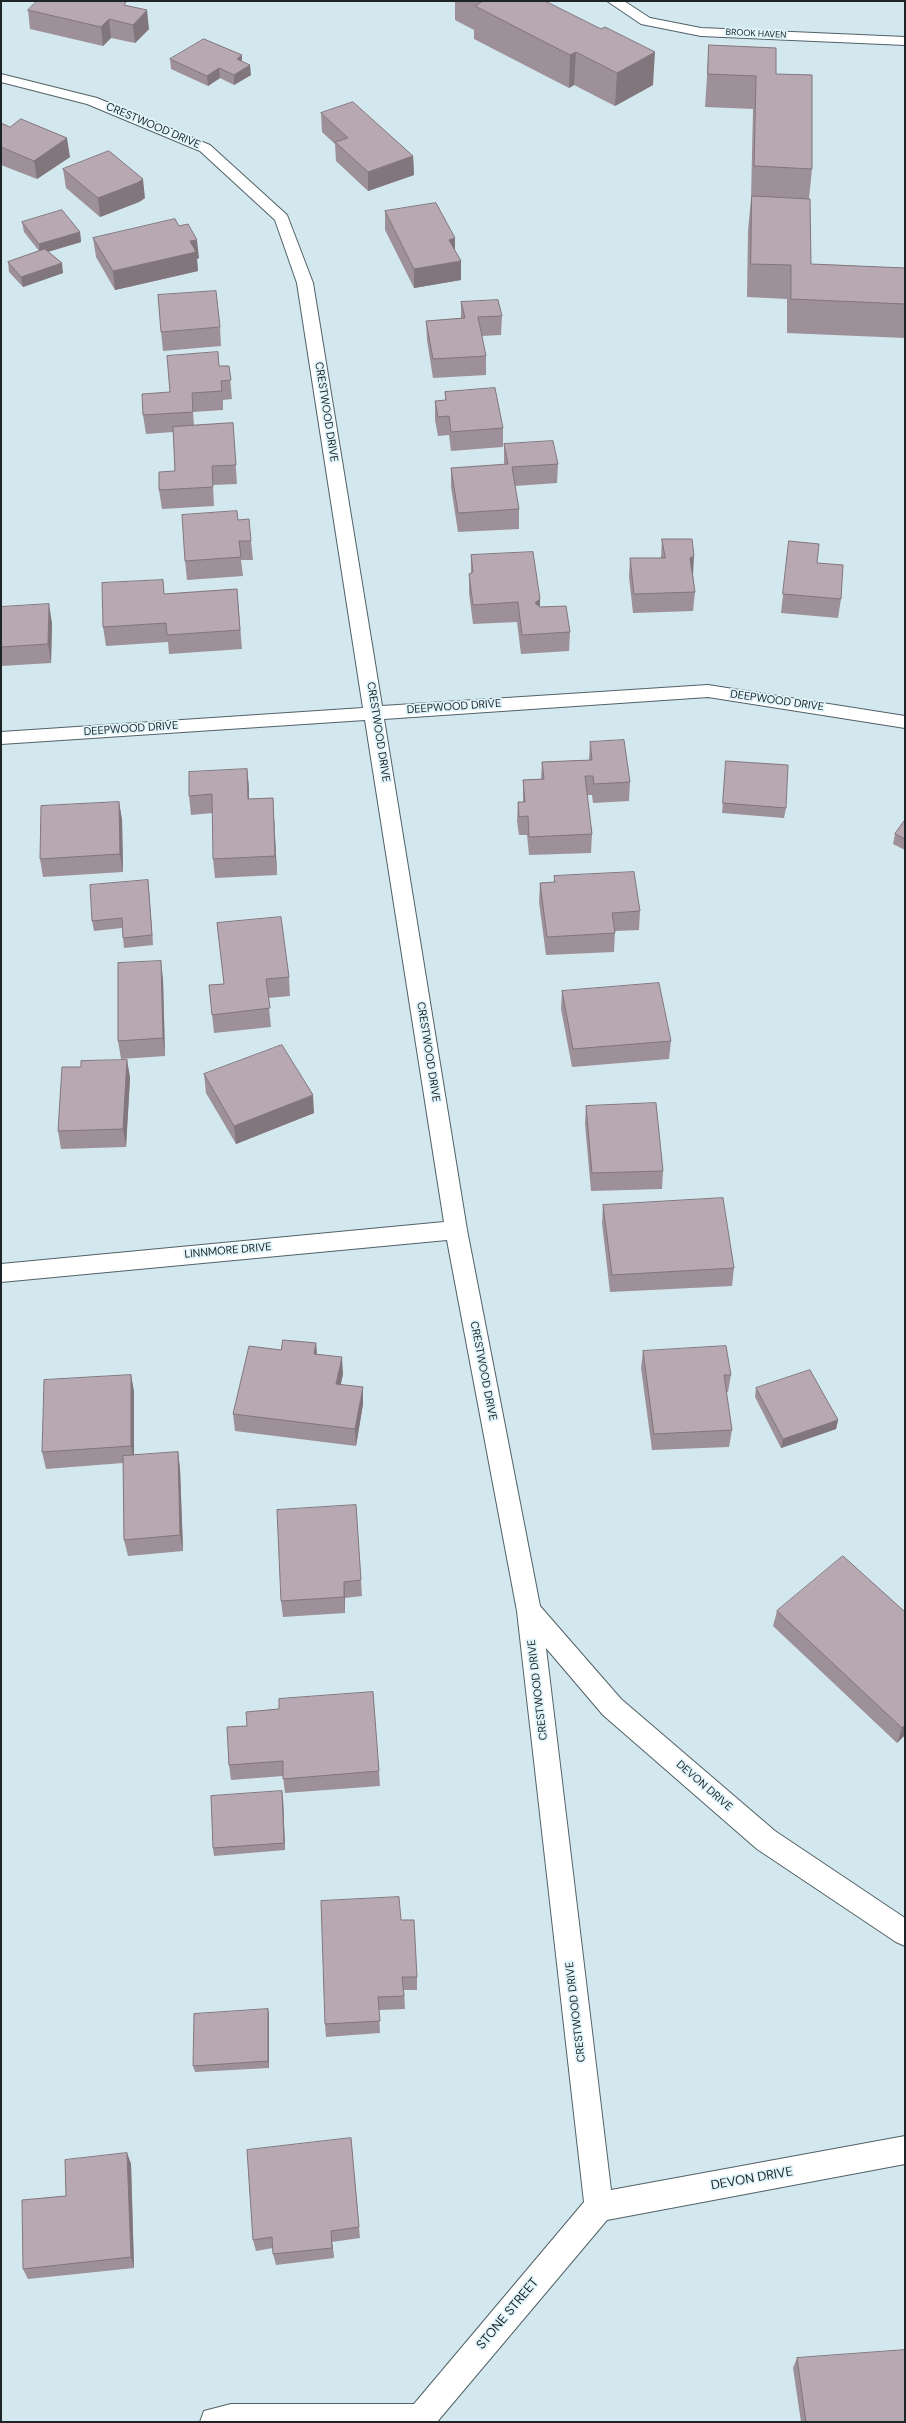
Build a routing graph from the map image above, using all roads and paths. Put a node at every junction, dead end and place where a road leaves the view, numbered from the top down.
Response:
1 (614, 1) edge
2 (905, 41) edge
3 (1, 78) edge
4 (375, 712) junction
5 (905, 722) edge
6 (1, 738) edge
7 (456, 1230) junction
8 (1, 1273) edge
9 (529, 1611) junction
10 (905, 1933) edge
11 (905, 2150) edge
12 (599, 2207) junction
13 (419, 2421) edge
14 (215, 2422) edge

1 - 2 street, BROOK HAVEN
3 - 4 street, CRESTWOOD DRIVE
4 - 5 street, DEEPWOOD DRIVE
4 - 6 street, DEEPWOOD DRIVE
4 - 7 street, CRESTWOOD DRIVE
7 - 8 street, LINNMORE DRIVE
7 - 9 street, CRESTWOOD DRIVE
9 - 10 street, DEVON DRIVE
9 - 12 street, CRESTWOOD DRIVE
11 - 12 street, DEVON DRIVE
12 - 13 street, STONE STREET
13 - 14 street

